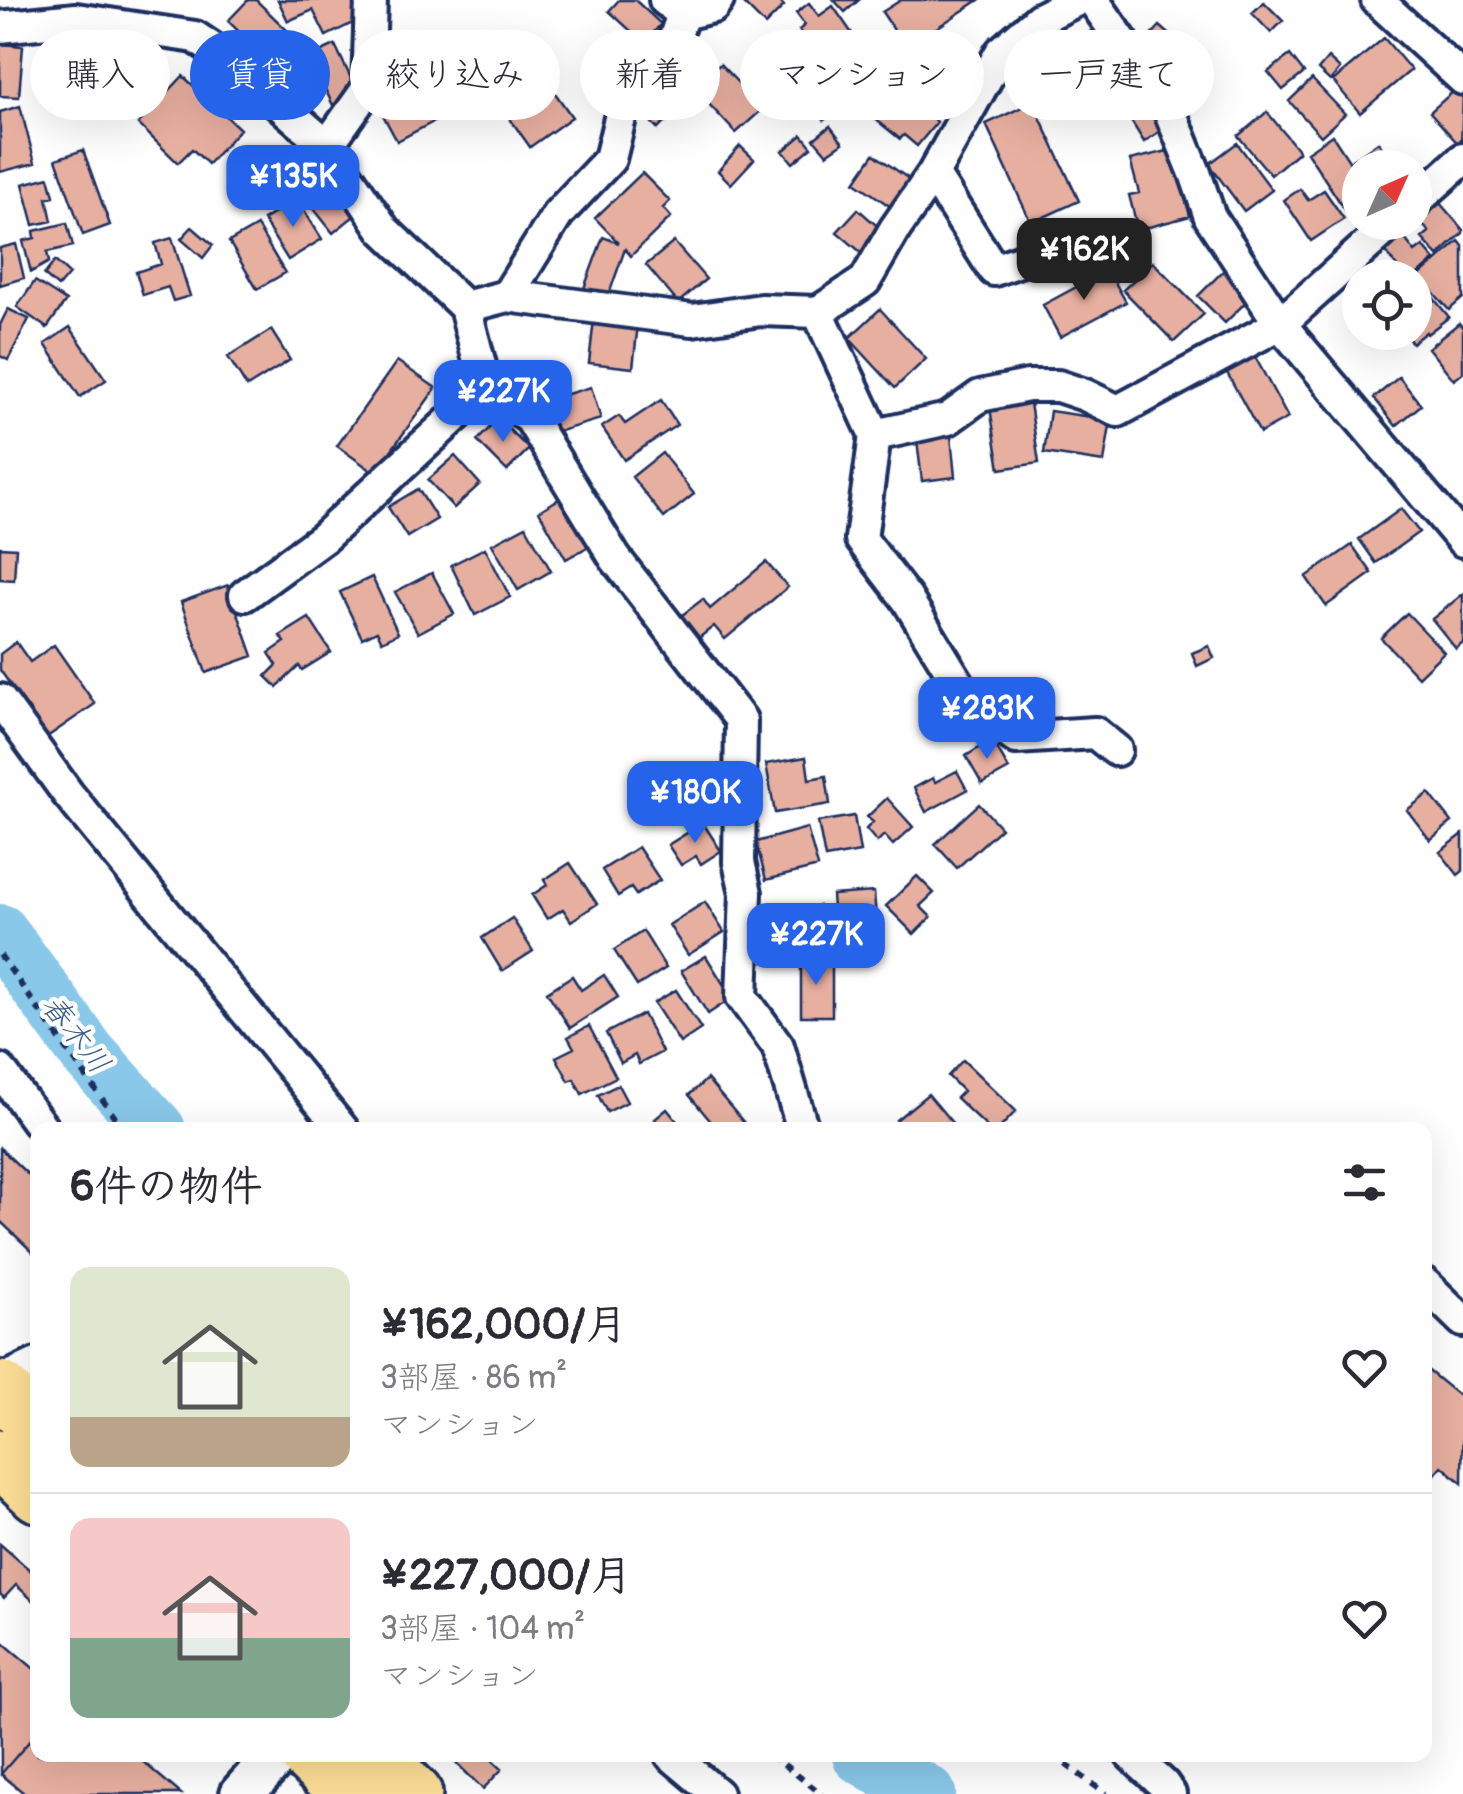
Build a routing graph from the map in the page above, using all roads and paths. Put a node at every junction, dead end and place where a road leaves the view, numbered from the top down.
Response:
1 (371, 0) edge
2 (718, 0) edge
3 (1077, 0) edge
4 (1093, 0) edge
5 (1376, 0) edge
6 (674, 7) edge
7 (0, 27) edge
8 (1463, 79) edge
9 (327, 146) junction
10 (1463, 158) edge
11 (933, 174) junction
12 (1432, 186) edge
13 (1372, 240) edge
14 (1075, 241) dead end
15 (508, 296) junction
16 (465, 307) junction
17 (818, 312) junction
18 (1280, 324) junction
19 (486, 388) junction
20 (874, 435) junction
21 (1463, 541) edge
22 (245, 596) dead end
23 (0, 700) edge
24 (1116, 750) dead end
25 (0, 955) edge
26 (0, 1070) edge
27 (38, 1122) edge
28 (118, 1122) edge
29 (336, 1122) edge
30 (801, 1122) edge
31 (1432, 1290) edge
32 (1460, 1314) edge
33 (271, 1762) edge
34 (315, 1762) edge
35 (381, 1762) edge
36 (679, 1762) edge
37 (781, 1762) edge
38 (1063, 1762) edge
39 (1139, 1762) edge
40 (242, 1794) edge
41 (348, 1794) edge
42 (414, 1794) edge
43 (717, 1794) edge
44 (822, 1794) edge
45 (1106, 1794) edge
46 (1170, 1794) edge

1 - 9 street
2 - 6 street
3 - 11 street
4 - 18 street
5 - 8 street
6 - 15 street
7 - 9 street
9 - 16 street
10 - 12 street
11 - 14 street
11 - 17 street
13 - 18 street
15 - 16 street
15 - 17 street
16 - 19 street
17 - 20 street
18 - 20 street
18 - 21 street
19 - 22 street
19 - 30 street
20 - 24 street
23 - 29 street
25 - 28 path
26 - 27 street
31 - 32 street
33 - 40 street
34 - 41 highway
35 - 42 highway
36 - 43 street
37 - 44 path
38 - 45 path
39 - 46 street

